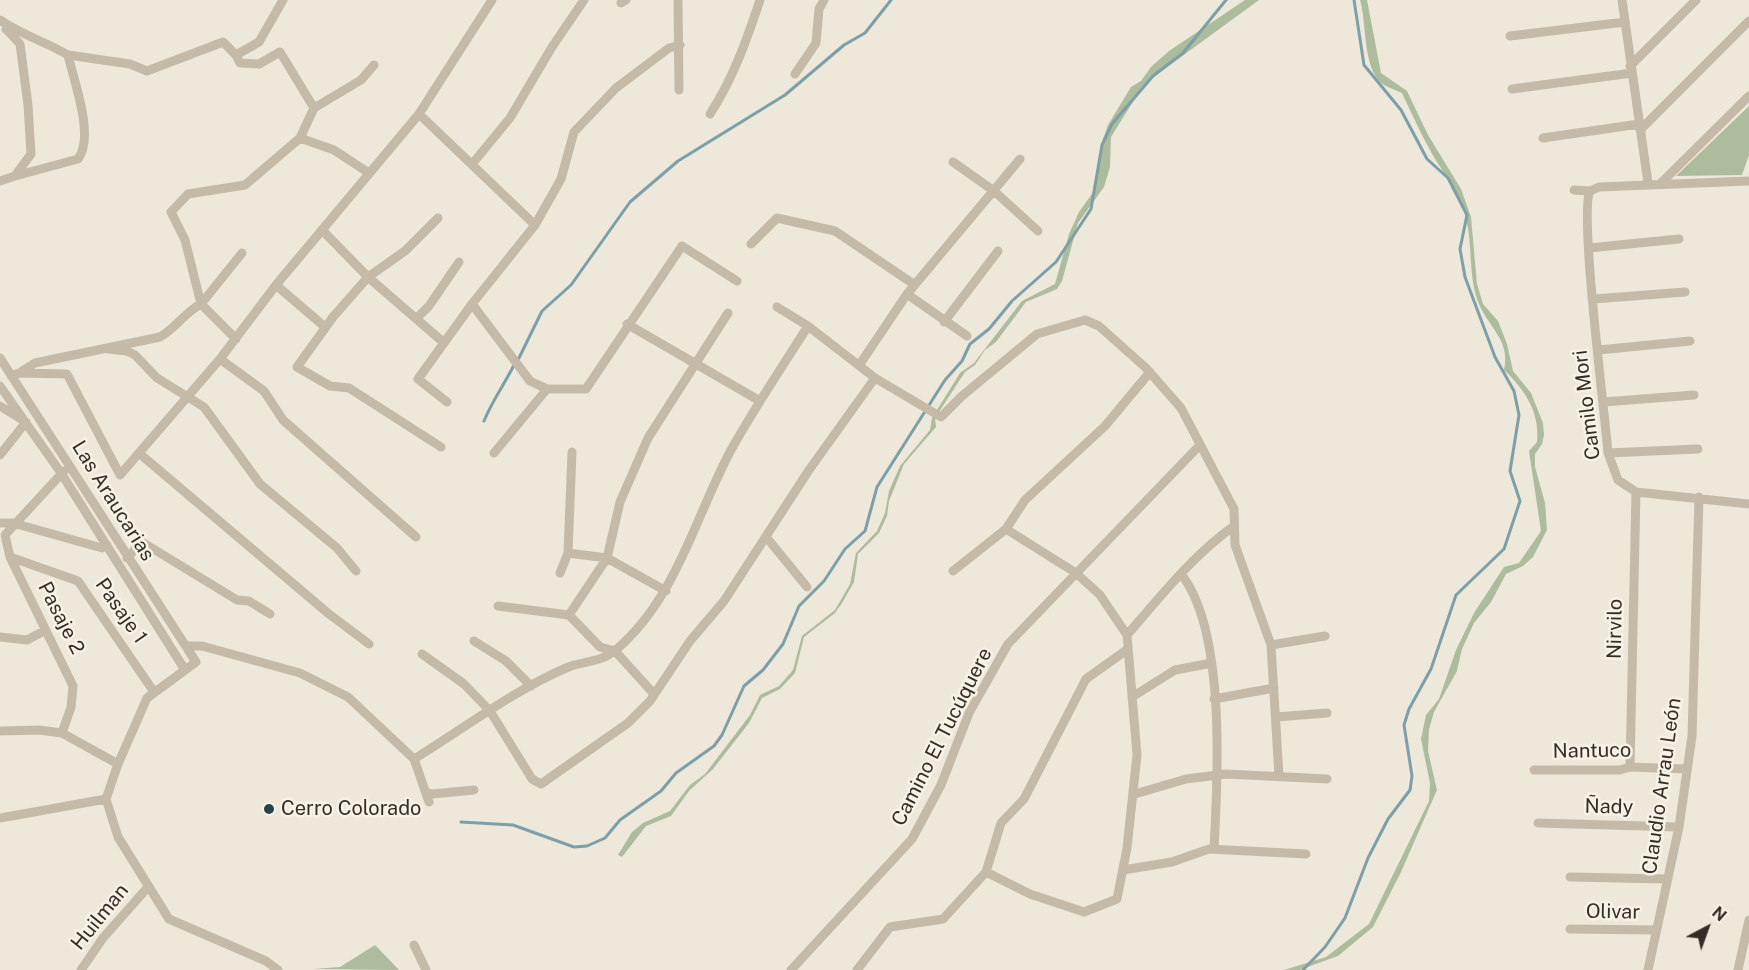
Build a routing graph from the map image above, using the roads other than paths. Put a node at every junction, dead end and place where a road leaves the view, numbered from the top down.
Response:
1 (283, 0) edge
2 (492, 0) edge
3 (584, 0) edge
4 (678, 0) edge
5 (760, 0) edge
6 (824, 0) edge
7 (1622, 0) edge
8 (1696, 0) edge
9 (0, 21) edge
10 (1749, 21) edge
11 (1625, 22) junction
12 (1510, 36) dead end
13 (680, 45) junction
14 (68, 55) junction
15 (236, 55) junction
16 (374, 65) dead end
17 (1631, 69) junction
18 (795, 74) dead end
19 (1512, 89) dead end
20 (679, 90) dead end
21 (1749, 96) edge
22 (314, 108) junction
23 (419, 114) junction
24 (710, 114) dead end
25 (1639, 127) junction
26 (300, 138) junction
27 (1543, 138) dead end
28 (1020, 159) dead end
29 (953, 162) dead end
30 (473, 163) junction
31 (369, 173) junction
32 (15, 177) junction
33 (0, 181) edge
34 (1749, 181) edge
35 (1648, 183) junction
36 (1661, 183) junction
37 (1574, 190) dead end
38 (994, 191) junction
39 (1590, 191) junction
40 (438, 218) dead end
41 (535, 225) junction
42 (322, 230) junction
43 (1038, 231) dead end
44 (1679, 239) dead end
45 (751, 244) dead end
46 (1588, 248) junction
47 (998, 251) dead end
48 (242, 253) dead end
49 (459, 262) dead end
50 (368, 277) junction
51 (736, 281) dead end
52 (276, 285) junction
53 (915, 285) junction
54 (1685, 292) dead end
55 (907, 294) junction
56 (1594, 299) junction
57 (201, 304) junction
58 (471, 304) junction
59 (777, 307) dead end
60 (728, 313) dead end
61 (416, 319) junction
62 (944, 322) junction
63 (627, 324) junction
64 (808, 326) junction
65 (325, 327) junction
66 (967, 336) dead end
67 (236, 339) junction
68 (1690, 341) dead end
69 (443, 342) junction
70 (108, 349) junction
71 (1599, 350) junction
72 (0, 358) edge
73 (220, 359) junction
74 (694, 362) junction
75 (860, 364) junction
76 (1150, 372) junction
77 (15, 374) junction
78 (874, 378) junction
79 (0, 386) edge
80 (547, 389) junction
81 (1694, 395) dead end
82 (189, 397) junction
83 (760, 401) junction
84 (447, 402) dead end
85 (1604, 402) junction
86 (0, 406) edge
87 (26, 422) junction
88 (1200, 445) junction
89 (441, 447) dead end
90 (1698, 449) dead end
91 (572, 452) dead end
92 (494, 453) dead end
93 (1608, 453) junction
94 (140, 454) junction
95 (0, 455) edge
96 (71, 466) junction
97 (61, 473) junction
98 (1636, 492) junction
99 (1700, 497) junction
100 (1749, 504) edge
101 (0, 523) edge
102 (13, 523) junction
103 (1234, 526) junction
104 (1006, 529) junction
105 (416, 537) dead end
106 (766, 538) junction
107 (107, 545) junction
108 (568, 553) junction
109 (10, 557) junction
110 (127, 558) junction
111 (607, 558) junction
112 (953, 571) dead end
113 (356, 572) dead end
114 (560, 573) dead end
115 (1076, 573) junction
116 (1181, 574) junction
117 (807, 587) dead end
118 (666, 591) junction
119 (498, 606) dead end
120 (270, 614) dead end
121 (569, 615) junction
122 (44, 631) junction
123 (1127, 635) junction
124 (1325, 636) dead end
125 (0, 637) edge
126 (474, 641) dead end
127 (369, 644) dead end
128 (1271, 645) junction
129 (187, 646) junction
130 (1128, 649) junction
131 (615, 651) junction
132 (422, 654) dead end
133 (1212, 663) junction
134 (185, 669) junction
135 (531, 686) junction
136 (1274, 688) junction
137 (154, 692) junction
138 (654, 694) junction
139 (1132, 697) junction
140 (1214, 699) junction
141 (490, 711) junction
142 (1327, 713) dead end
143 (1276, 717) junction
144 (0, 731) edge
145 (62, 733) junction
146 (414, 759) junction
147 (118, 764) junction
148 (1630, 767) junction
149 (1687, 769) junction
150 (1534, 770) dead end
151 (1218, 775) junction
152 (1279, 776) junction
153 (1326, 779) dead end
154 (474, 790) dead end
155 (426, 792) junction
156 (1134, 794) junction
157 (106, 799) junction
158 (429, 802) dead end
159 (0, 818) edge
160 (1539, 823) dead end
161 (1679, 826) junction
162 (1214, 849) junction
163 (1306, 855) dead end
164 (1123, 870) junction
165 (986, 872) junction
166 (1570, 877) dead end
167 (1667, 879) junction
168 (148, 887) junction
169 (1749, 920) edge
170 (1570, 929) dead end
171 (1656, 930) junction
172 (1747, 932) edge
173 (414, 945) dead end
174 (81, 970) edge
175 (278, 970) edge
176 (426, 970) edge
177 (791, 970) edge
178 (857, 970) edge
179 (1648, 970) edge
180 (1738, 970) edge

1 - 15 street
2 - 23 street
3 - 30 street
4 - 13 street
5 - 24 street
6 - 18 street
7 - 11 street
8 - 17 street
9 - 14 street
9 - 32 street
10 - 25 street
11 - 12 street
11 - 17 street
13 - 20 street
13 - 41 street
14 - 15 street
14 - 32 street
15 - 22 street
16 - 22 street
17 - 19 street
17 - 25 street
21 - 36 street
22 - 26 street
23 - 30 street
23 - 31 street
25 - 27 street
25 - 35 street
26 - 31 street
26 - 57 street
28 - 38 street
29 - 38 street
30 - 41 street
31 - 42 street
32 - 33 street
34 - 36 street
35 - 36 street
35 - 39 street
37 - 39 street
38 - 43 street
38 - 53 street
39 - 46 street, Camilo Mori
40 - 50 street
41 - 58 street
42 - 50 street
42 - 52 street
44 - 46 street
45 - 53 street
46 - 56 street, Camilo Mori
47 - 62 street
48 - 57 street
49 - 61 street
50 - 61 street
50 - 65 street
51 - 63 street
52 - 65 street
52 - 67 street
53 - 55 street
54 - 56 street
55 - 62 street
55 - 75 street
56 - 71 street, Camilo Mori
57 - 67 street
57 - 70 street
58 - 69 street
58 - 80 street
59 - 64 street
60 - 74 street
61 - 69 street
62 - 66 street
63 - 74 street
63 - 80 street
64 - 75 street
64 - 83 street
65 - 89 street
67 - 73 street
68 - 71 street
69 - 84 street
70 - 77 street
70 - 82 street
71 - 85 street, Camilo Mori
72 - 77 street, Las Araucarias
73 - 82 street
73 - 105 street
74 - 83 street
74 - 111 street
75 - 78 street
76 - 78 street
76 - 88 street
76 - 104 street
77 - 94 street
77 - 96 street, Las Araucarias
78 - 106 street
79 - 87 street
80 - 92 street
81 - 85 street
82 - 94 street
82 - 113 street
83 - 118 street
85 - 93 street, Camilo Mori
86 - 87 street
87 - 95 street
87 - 97 street
88 - 103 street
88 - 115 street, Camino El Tucúquere
90 - 93 street
91 - 108 street
93 - 98 street, Camilo Mori
94 - 127 street
96 - 97 street
96 - 110 street, Las Araucarias
97 - 102 street
97 - 107 street
98 - 99 street
98 - 148 street, Nirvilo
99 - 100 street
99 - 149 street, Claudio Arrau León
101 - 102 street
102 - 107 street
102 - 109 street, Pasaje 2
103 - 116 street
103 - 128 street
104 - 112 street
104 - 115 street
106 - 117 street
106 - 138 street
107 - 134 street
108 - 111 street
108 - 114 street
109 - 122 street, Pasaje 2
109 - 137 street, Pasaje 1
110 - 120 street
110 - 129 street, Las Araucarias
111 - 118 street
111 - 121 street
115 - 123 street
115 - 177 street, Camino El Tucúquere
116 - 123 street
116 - 133 street
118 - 131 street
119 - 121 street
121 - 131 street
122 - 125 street
122 - 145 street, Pasaje 2
123 - 130 street
124 - 128 street
126 - 135 street
128 - 136 street
129 - 134 street, Las Araucarias
129 - 146 street
130 - 139 street
130 - 165 street
131 - 135 street
131 - 138 street
132 - 141 street
133 - 139 street
133 - 140 street
134 - 137 street
135 - 141 street
136 - 140 street
136 - 143 street
137 - 147 street
138 - 141 street
139 - 156 street
140 - 151 street
141 - 146 street
142 - 143 street
143 - 152 street
144 - 145 street
145 - 147 street
146 - 155 street
147 - 157 street
148 - 149 street, Nantuco
148 - 150 street, Nantuco
149 - 161 street, Claudio Arrau León
151 - 152 street
151 - 156 street
151 - 162 street
152 - 153 street
154 - 155 street
155 - 158 street
156 - 164 street
157 - 159 street
157 - 168 street
160 - 161 street, Ñady
161 - 167 street, Claudio Arrau León
162 - 163 street
162 - 164 street
164 - 165 street
165 - 178 street
166 - 167 street
167 - 171 street, Claudio Arrau León
168 - 174 street, Huilman
168 - 175 street
169 - 172 street
170 - 171 street, Olivar
171 - 179 street, Claudio Arrau León
172 - 180 street
173 - 176 street

